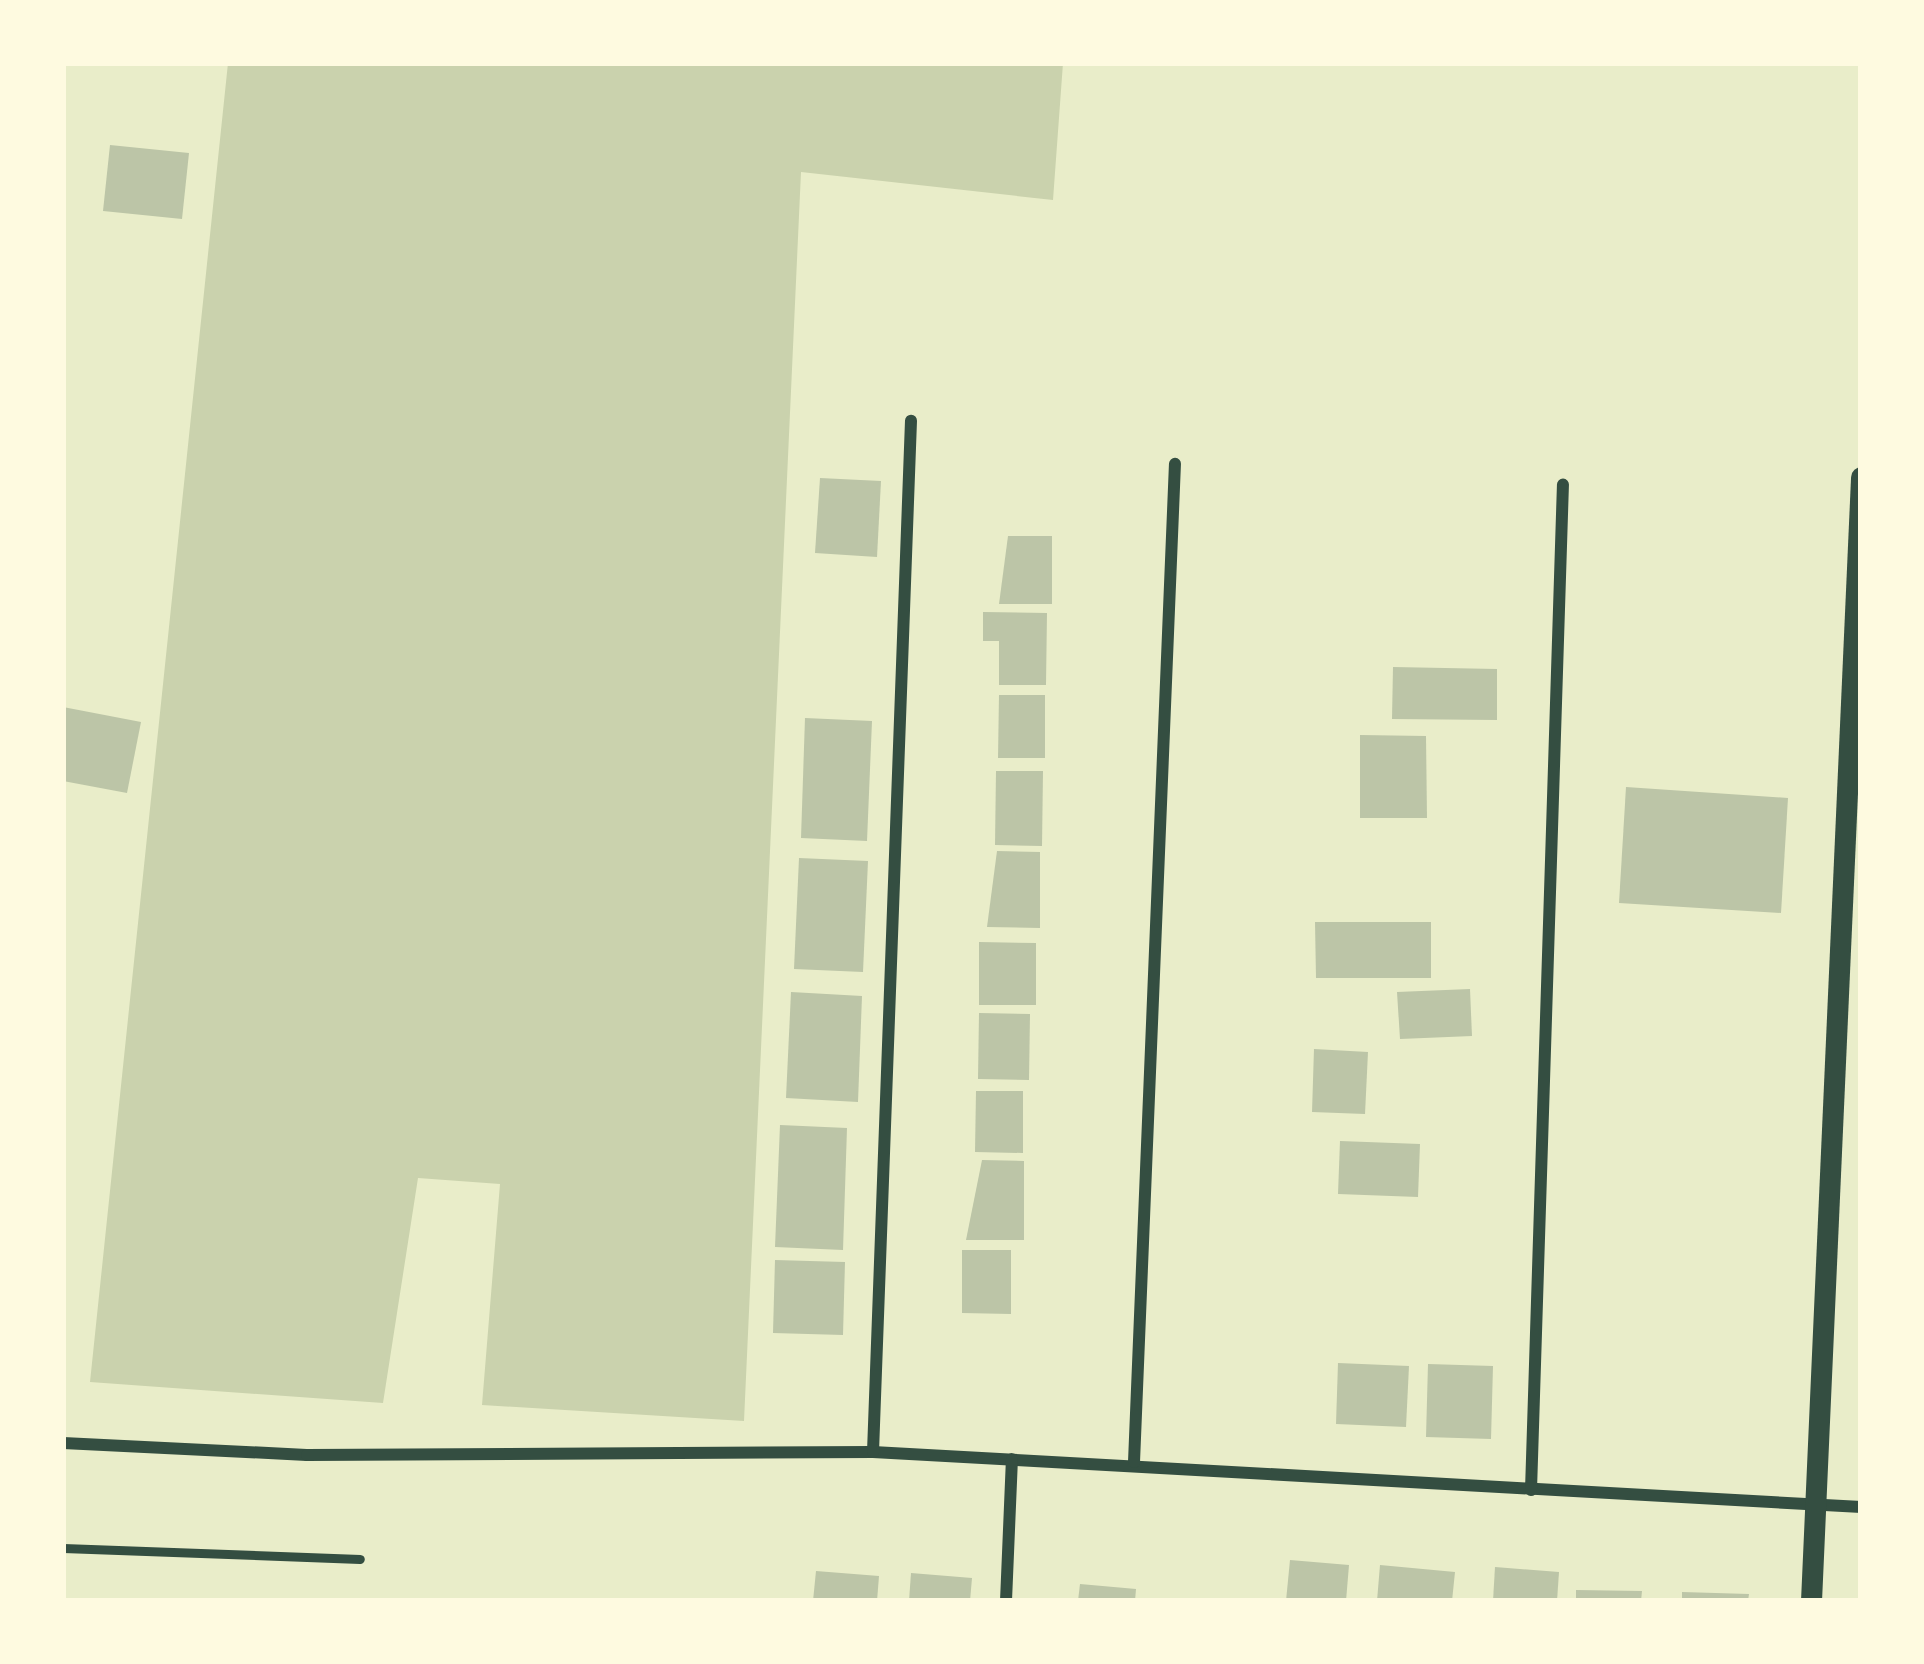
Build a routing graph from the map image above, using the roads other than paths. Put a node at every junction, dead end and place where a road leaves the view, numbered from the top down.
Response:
1 (911, 421) dead end
2 (1175, 464) dead end
3 (1861, 477) edge
4 (1563, 484) dead end
5 (1835, 968) junction
6 (1861, 970) edge
7 (63, 1443) edge
8 (873, 1452) junction
9 (1012, 1459) junction
10 (1134, 1462) junction
11 (1531, 1490) junction
12 (1816, 1504) junction
13 (1861, 1507) edge
14 (63, 1548) edge
15 (360, 1559) dead end
16 (1006, 1601) edge
17 (1811, 1601) edge

1 - 8 street
2 - 10 street
3 - 5 street
4 - 11 street
5 - 6 street
5 - 12 street
7 - 8 street
8 - 9 street
9 - 10 street
9 - 16 street
10 - 11 street
11 - 12 street
12 - 13 street
12 - 17 street
14 - 15 lane

